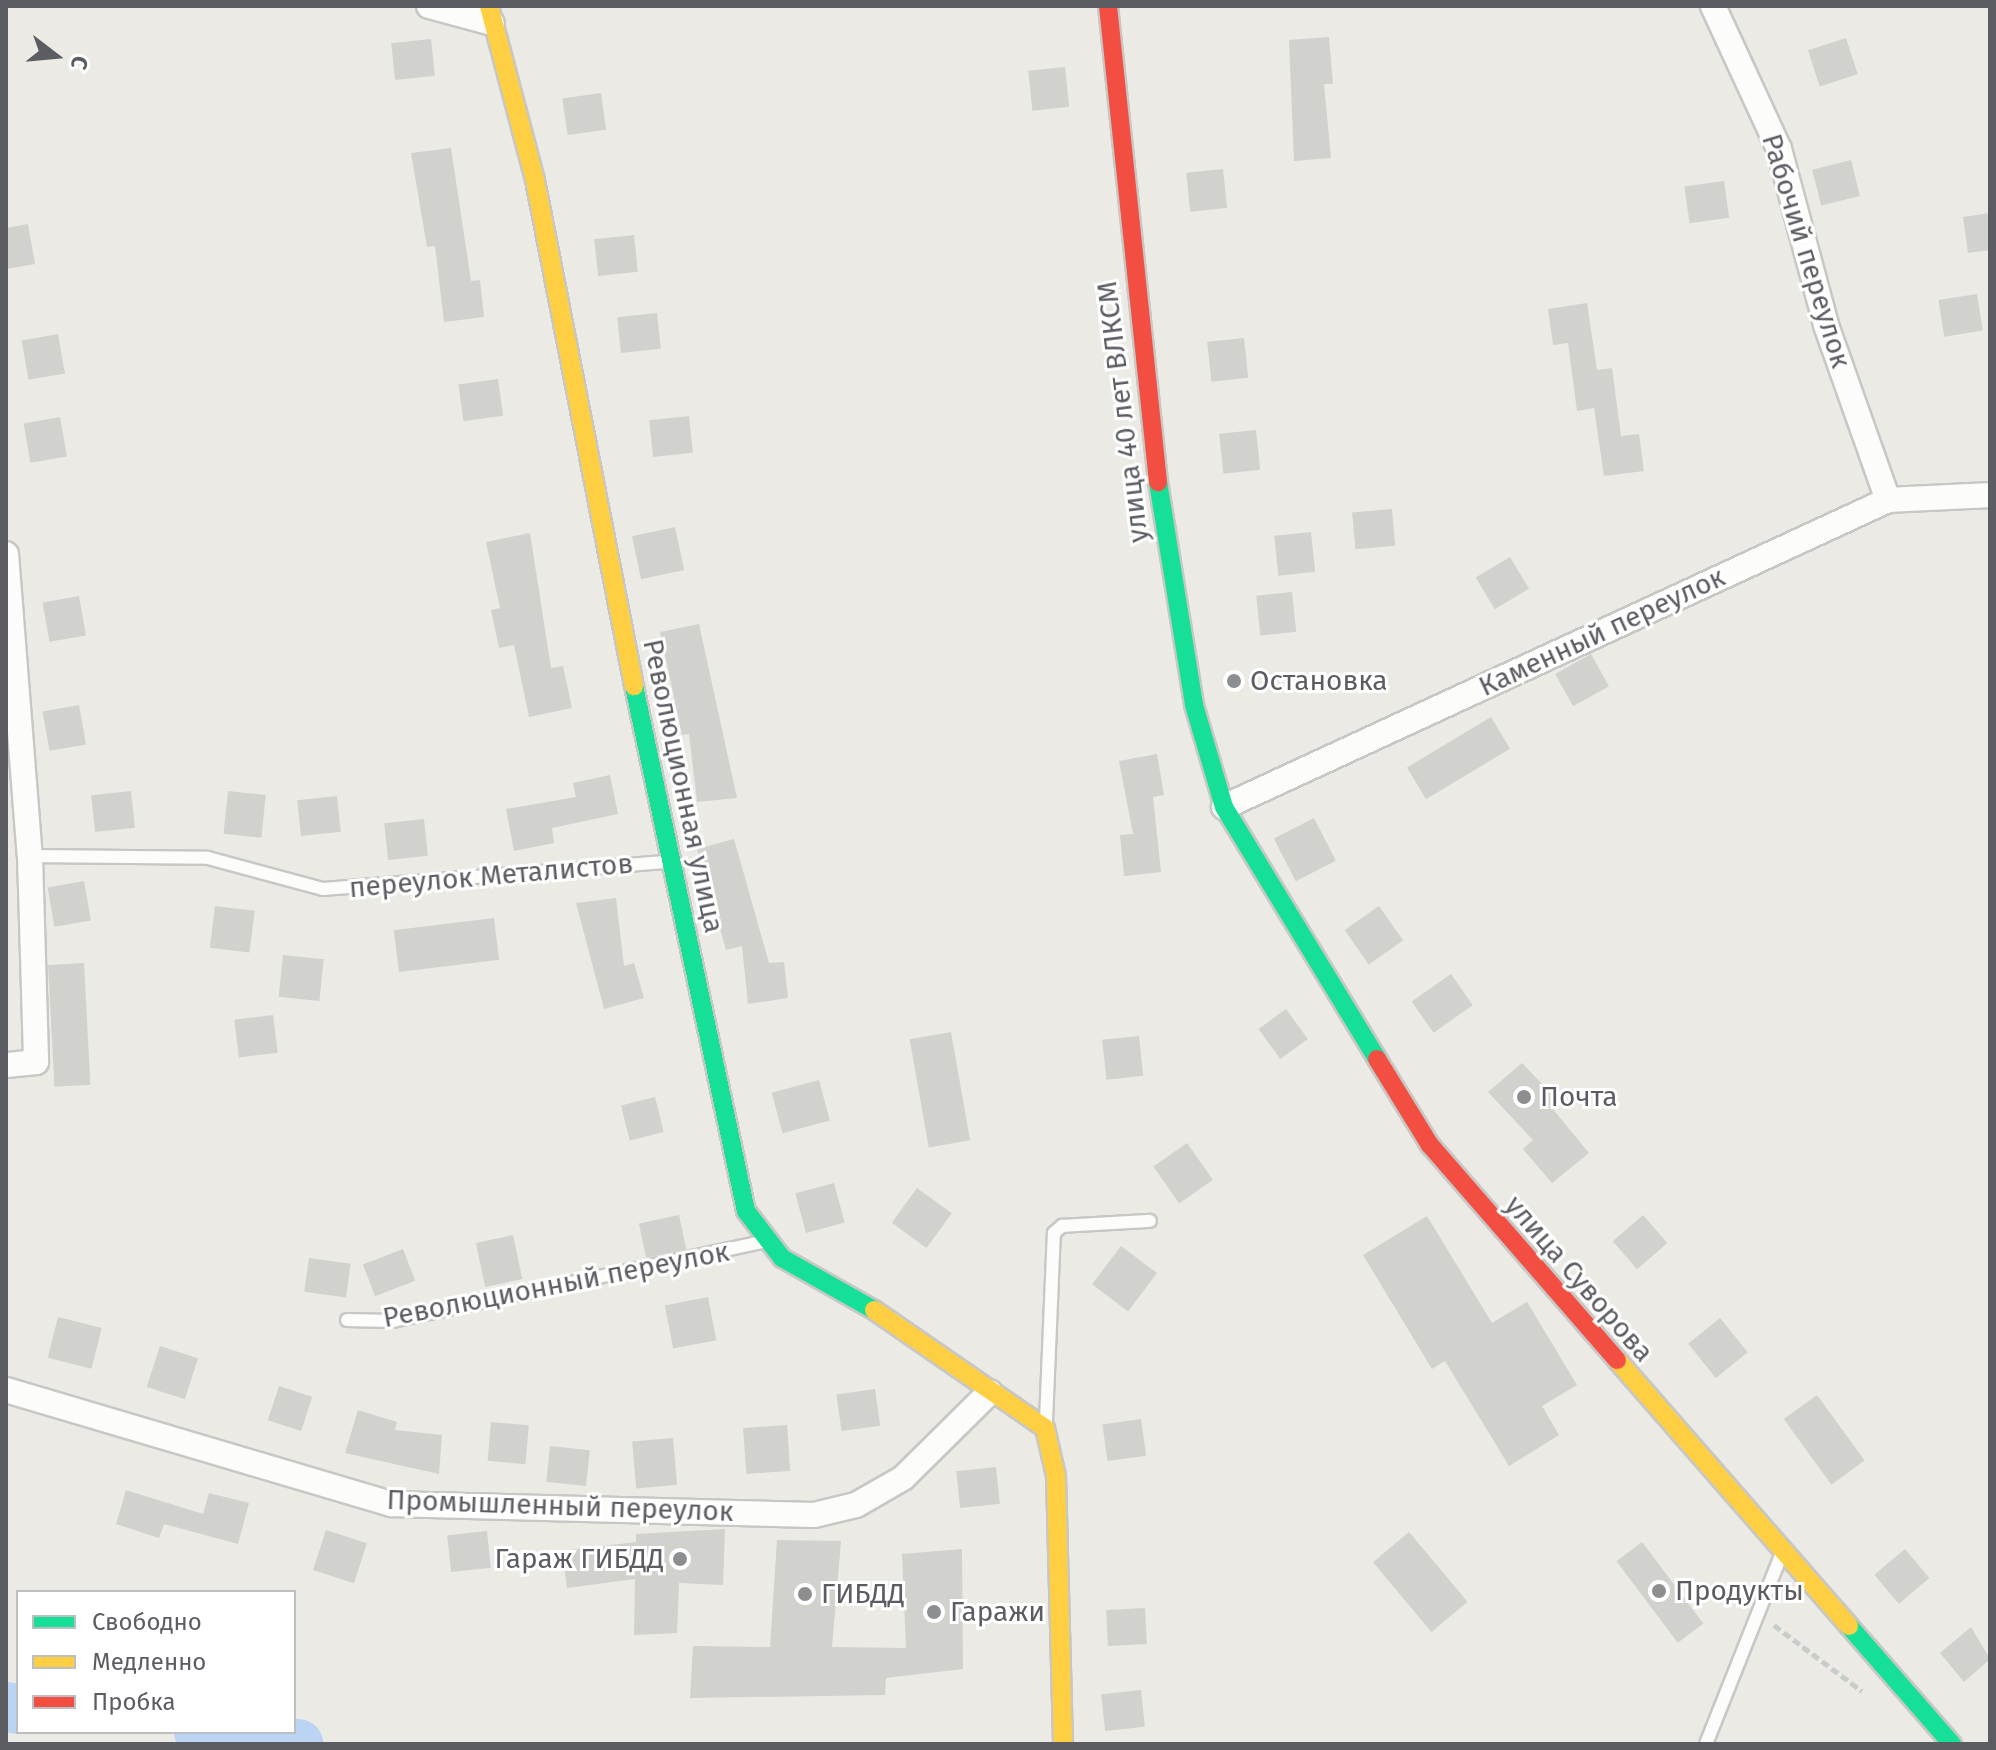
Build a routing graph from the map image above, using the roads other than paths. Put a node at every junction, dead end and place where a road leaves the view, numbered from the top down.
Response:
1 (429, 6) edge
2 (1108, 6) edge
3 (1713, 6) edge
4 (490, 15) edge
5 (1990, 495) edge
6 (1888, 500) junction
7 (6, 554) edge
8 (1224, 807) junction
9 (30, 856) junction
10 (668, 861) junction
11 (6, 1065) edge
12 (1150, 1221) dead end
13 (763, 1242) junction
14 (347, 1320) dead end
15 (6, 1390) edge
16 (990, 1392) junction
17 (1045, 1428) junction
18 (1783, 1550) junction
19 (1063, 1744) edge
20 (1706, 1744) edge
21 (1952, 1744) edge

1 - 4 street
2 - 8 street, улица 40 лет ВЛКСМ
3 - 6 street, Рабочий переулок
4 - 10 street, Революционная улица
5 - 6 street, Каменный переулок
6 - 8 street, Каменный переулок
7 - 9 street
8 - 18 street, улица Суворова
9 - 10 lane, переулок Металистов
9 - 11 street
10 - 13 street, Революционная улица
12 - 17 lane
13 - 14 lane, Революционный переулок
13 - 16 street, Революционная улица
15 - 16 street, Промышленный переулок
16 - 17 street, Революционная улица
17 - 19 street
18 - 20 lane
18 - 21 street, улица Суворова

